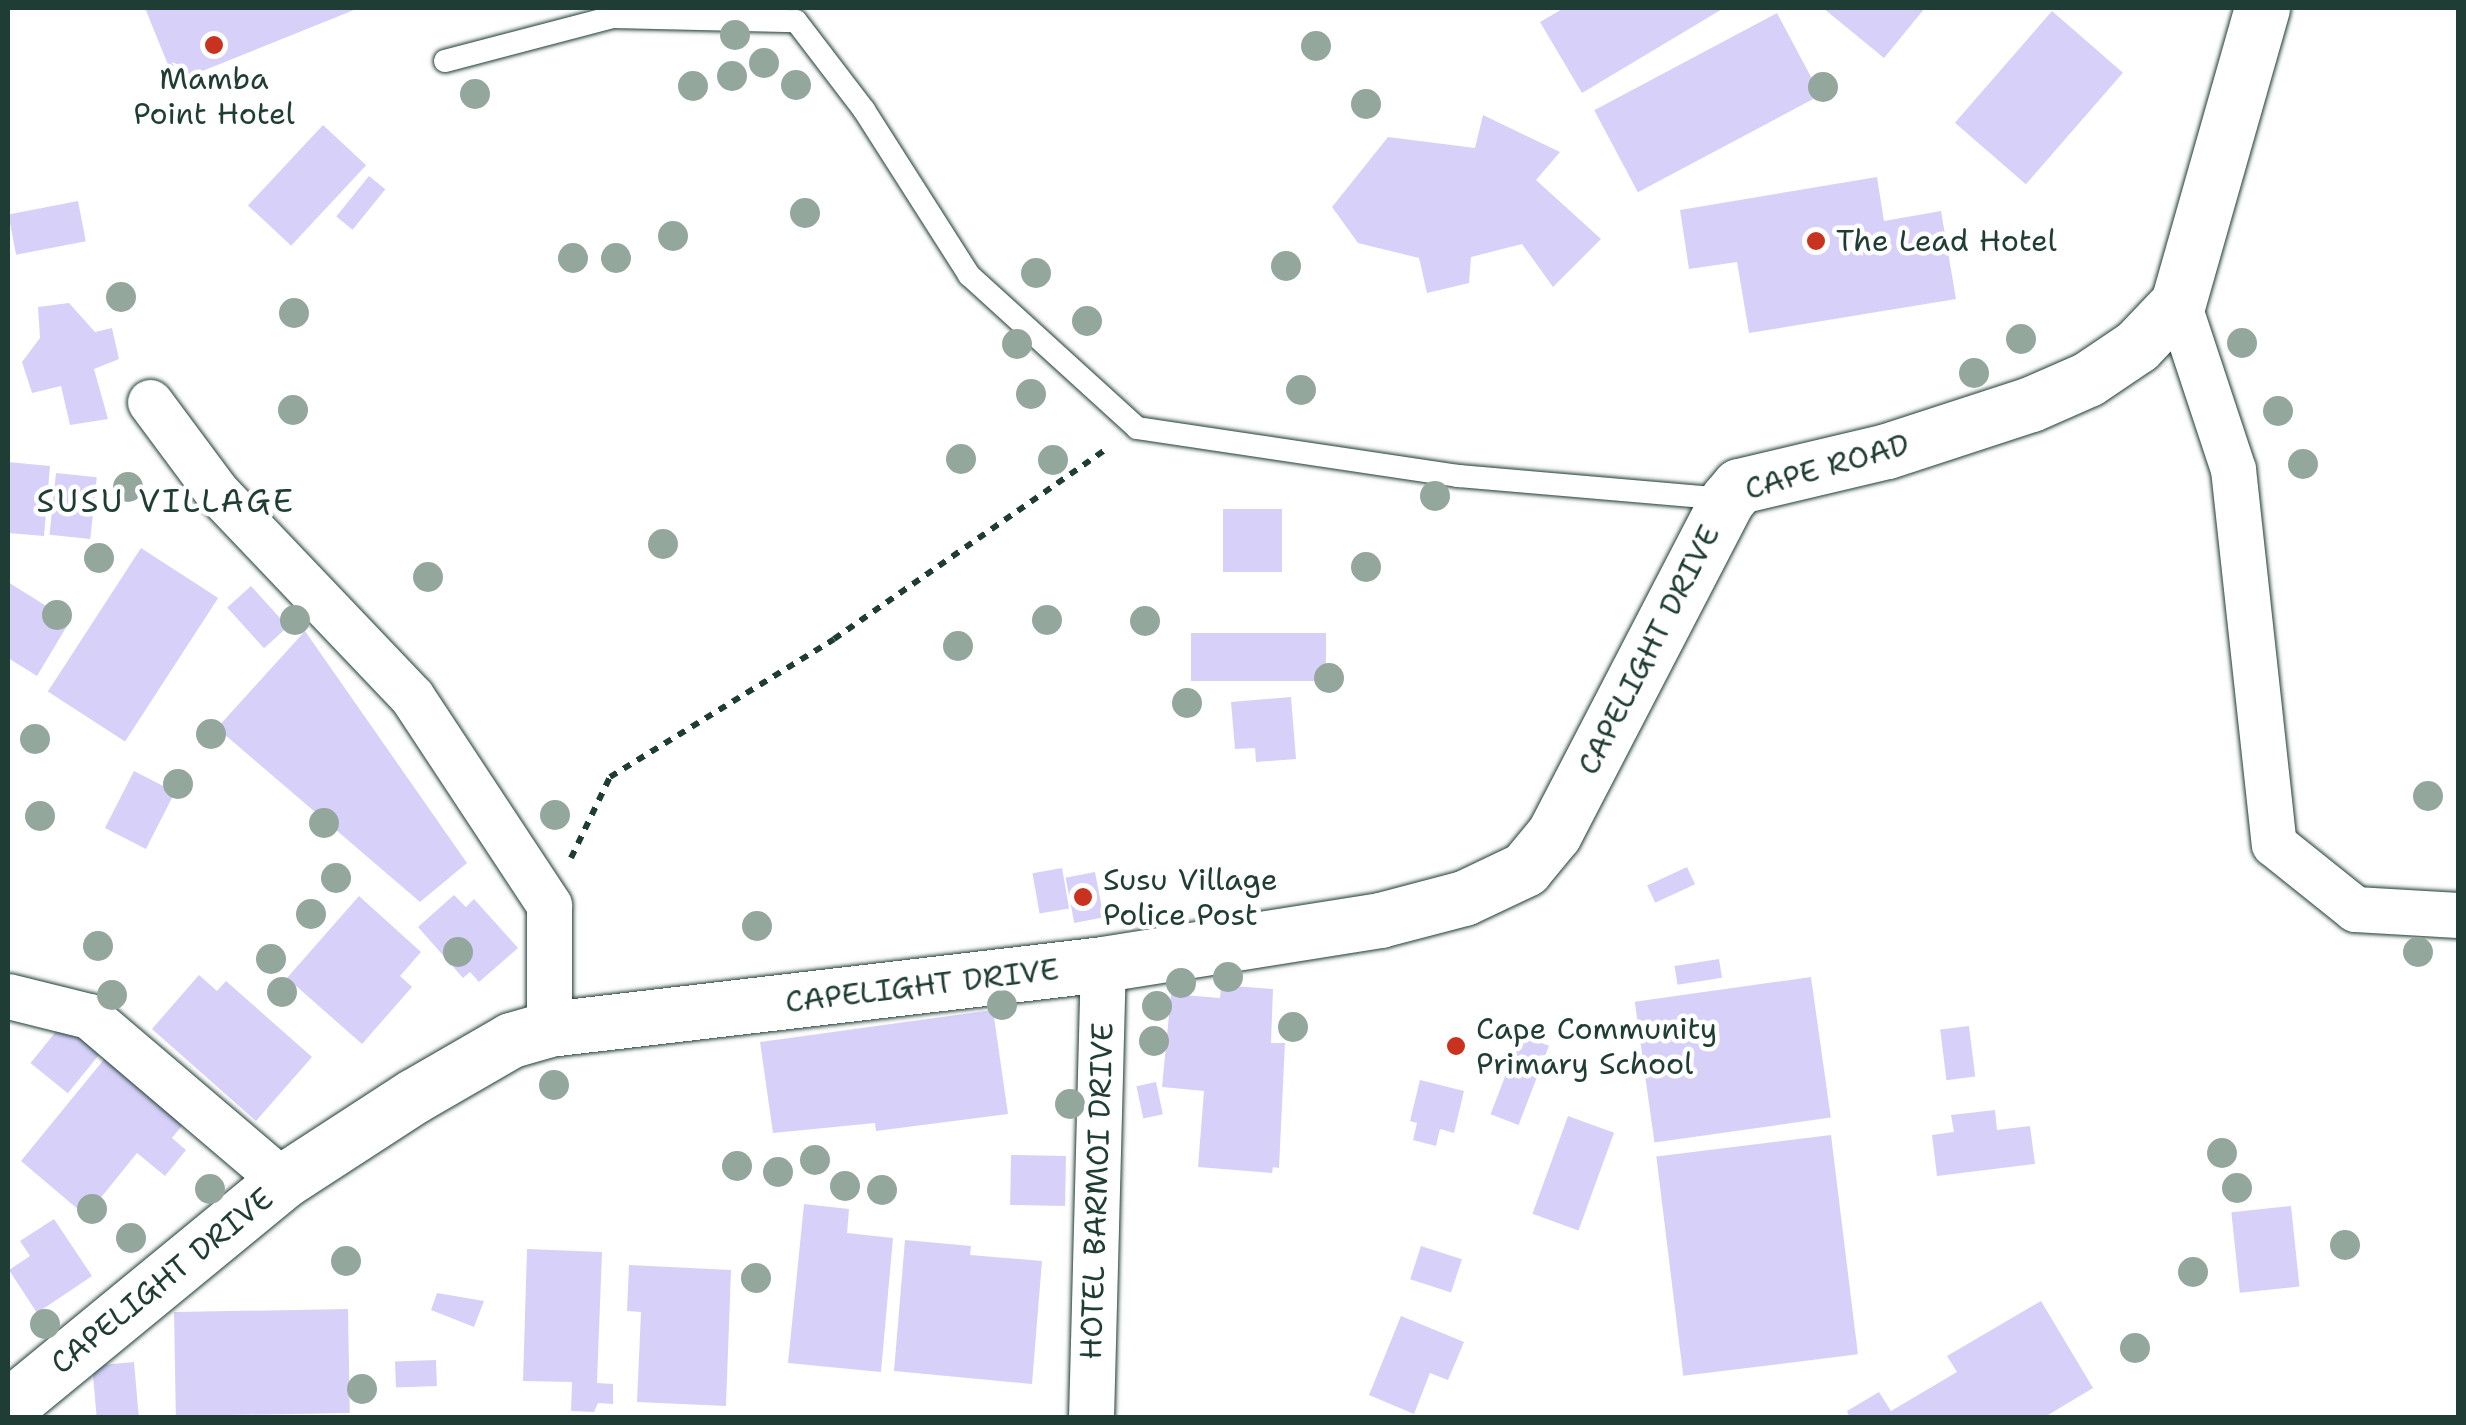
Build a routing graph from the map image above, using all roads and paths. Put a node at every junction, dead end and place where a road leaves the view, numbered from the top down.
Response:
1 (2262, 8) edge
2 (445, 61) dead end
3 (2178, 303) junction
4 (150, 402) dead end
5 (1137, 428) junction
6 (1728, 499) junction
7 (549, 904) junction
8 (2458, 915) edge
9 (1104, 964) junction
10 (8, 996) edge
11 (549, 1029) junction
12 (283, 1181) junction
13 (8, 1407) edge
14 (1091, 1418) edge

1 - 3 street, CAPE ROAD
2 - 5 lane
3 - 6 street, CAPE ROAD
3 - 8 street
4 - 7 street
5 - 6 lane, CAPE ROAD
5 - 7 path
6 - 9 street, CAPELIGHT DRIVE
7 - 11 street
9 - 11 street, CAPELIGHT DRIVE
9 - 14 street, HOTEL BARMOI DRIVE
10 - 12 street
11 - 12 street, CAPELIGHT DRIVE
12 - 13 street, CAPELIGHT DRIVE

